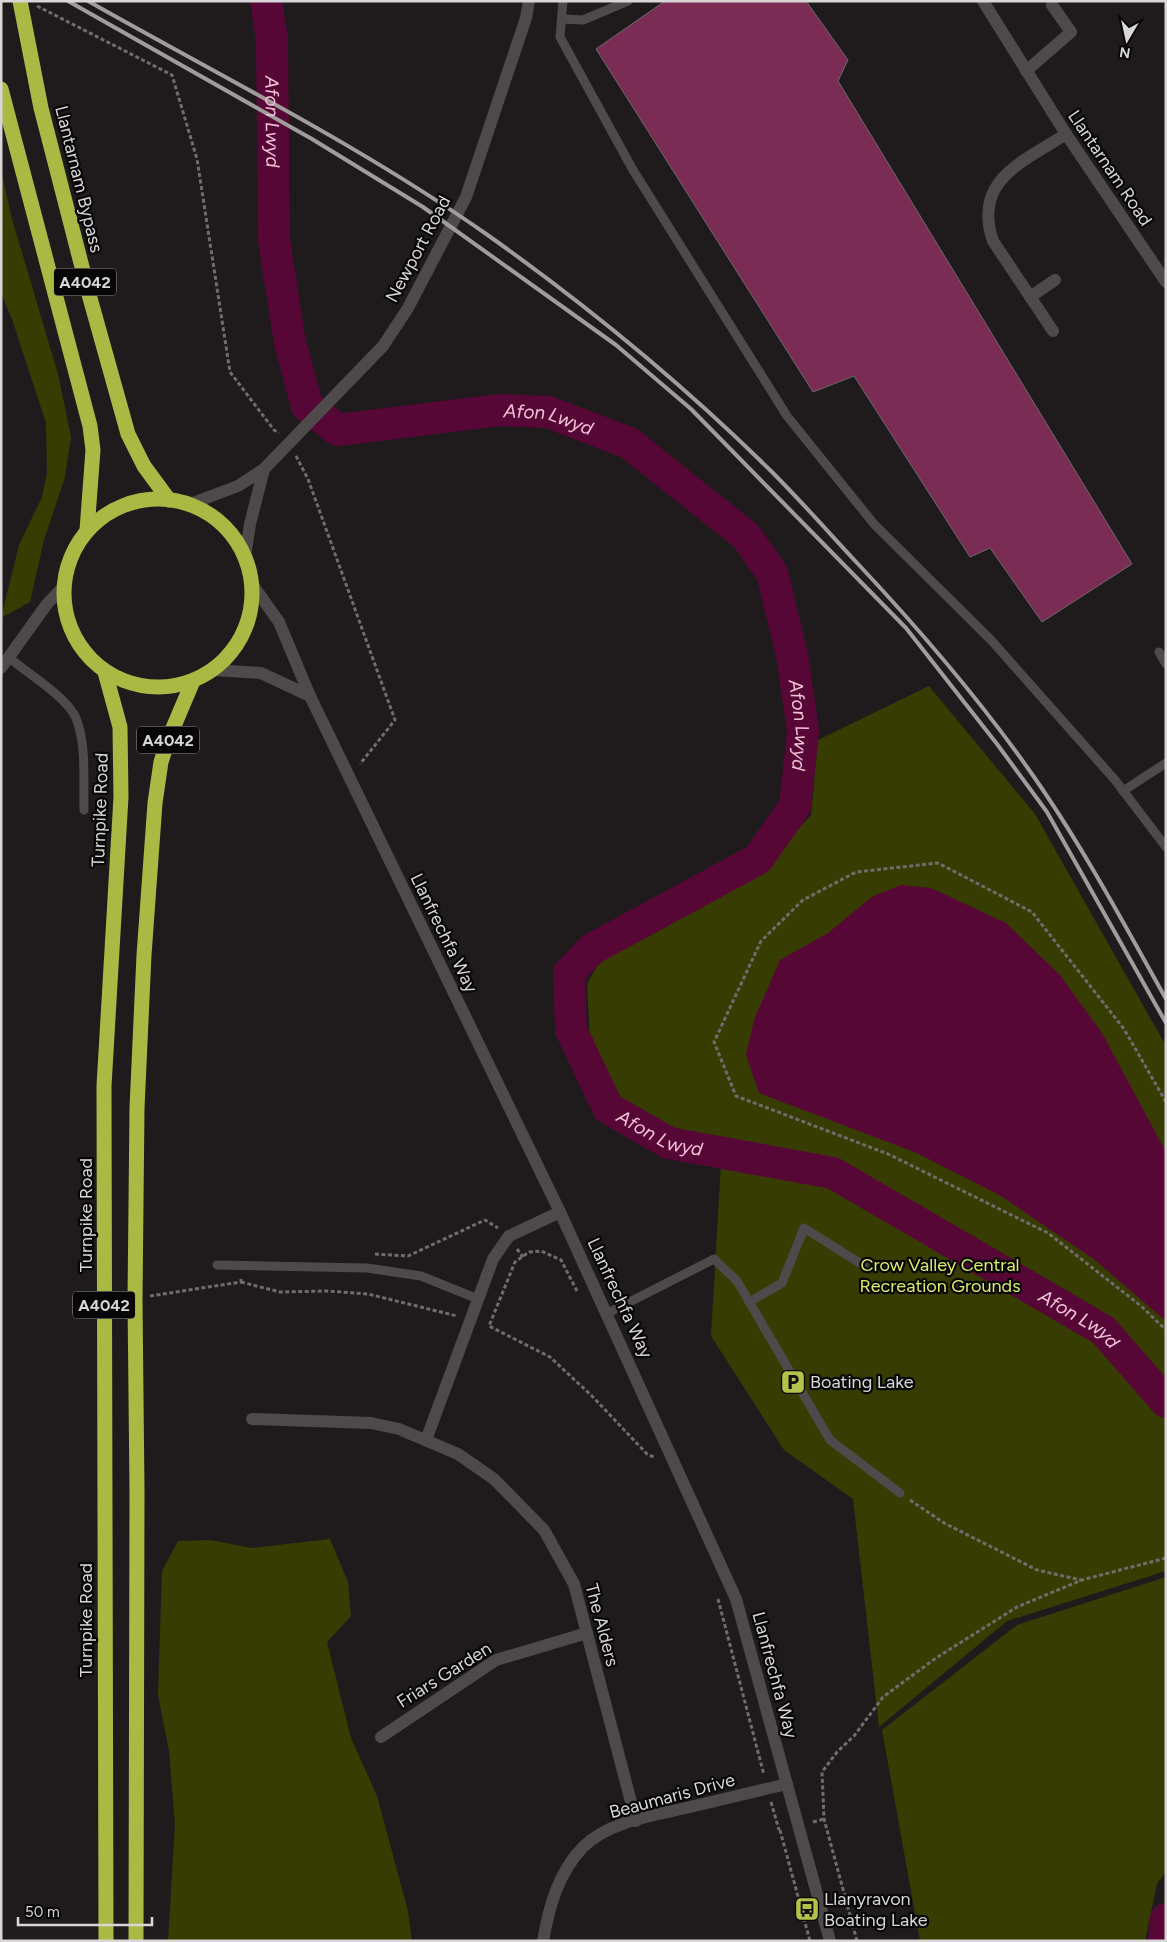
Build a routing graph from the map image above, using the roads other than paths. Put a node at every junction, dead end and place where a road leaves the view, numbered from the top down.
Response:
1 (20, 1) edge
2 (530, 1) edge
3 (563, 1) edge
4 (628, 1) edge
5 (983, 1) edge
6 (1052, 5) dead end
7 (562, 19) junction
8 (1026, 72) junction
9 (1, 89) edge
10 (1066, 134) junction
11 (1055, 280) dead end
12 (1166, 282) edge
13 (1030, 297) junction
14 (1053, 331) dead end
15 (264, 469) junction
16 (169, 500) junction
17 (190, 504) junction
18 (87, 530) junction
19 (245, 557) junction
20 (252, 584) junction
21 (63, 587) junction
22 (1159, 652) dead end
23 (4, 663) edge
24 (1166, 664) edge
25 (214, 670) junction
26 (105, 672) junction
27 (193, 681) junction
28 (310, 696) junction
29 (1166, 762) edge
30 (1123, 791) junction
31 (84, 810) dead end
32 (1166, 847) edge
33 (560, 1212) junction
34 (217, 1265) dead end
35 (864, 1265) dead end
36 (478, 1299) junction
37 (749, 1302) junction
38 (608, 1313) junction
39 (252, 1419) dead end
40 (426, 1440) junction
41 (900, 1493) road end
42 (587, 1633) junction
43 (381, 1737) dead end
44 (787, 1784) junction
45 (636, 1821) junction
46 (106, 1941) edge
47 (136, 1941) edge
48 (543, 1941) edge
49 (830, 1941) edge

1 - 16 highway, Llantarnam Bypass / A4042
2 - 15 street, Newport Road
3 - 7 lane
4 - 7 lane
5 - 8 street, Llantarnam Road
6 - 8 street
7 - 30 lane
8 - 10 street, Llantarnam Road
9 - 18 highway, A4042
10 - 12 street, Llantarnam Road
10 - 13 street
11 - 13 street
13 - 14 street
15 - 17 street, Newport Road
15 - 19 street
16 - 17 highway
16 - 18 highway
17 - 19 highway
18 - 21 highway
19 - 20 highway
20 - 25 highway
20 - 28 street, Llanfrechfa Way
21 - 23 street
21 - 26 highway
22 - 24 lane
23 - 31 lane
25 - 27 highway
25 - 28 street
26 - 27 highway
26 - 46 highway, Turnpike Road / A4042
27 - 47 highway, A4042
28 - 33 street, Llanfrechfa Way
29 - 30 lane
30 - 32 lane
33 - 36 street
33 - 38 street, Llanfrechfa Way
34 - 36 lane
35 - 37 lane
36 - 40 street
37 - 38 lane
37 - 41 lane
38 - 44 street, Llanfrechfa Way
39 - 40 street, The Alders
40 - 42 street, The Alders
42 - 43 street, Friars Garden
42 - 45 street, The Alders
44 - 45 street, Beaumaris Drive
44 - 49 street, Llanfrechfa Way
45 - 48 street, Beaumaris Drive

